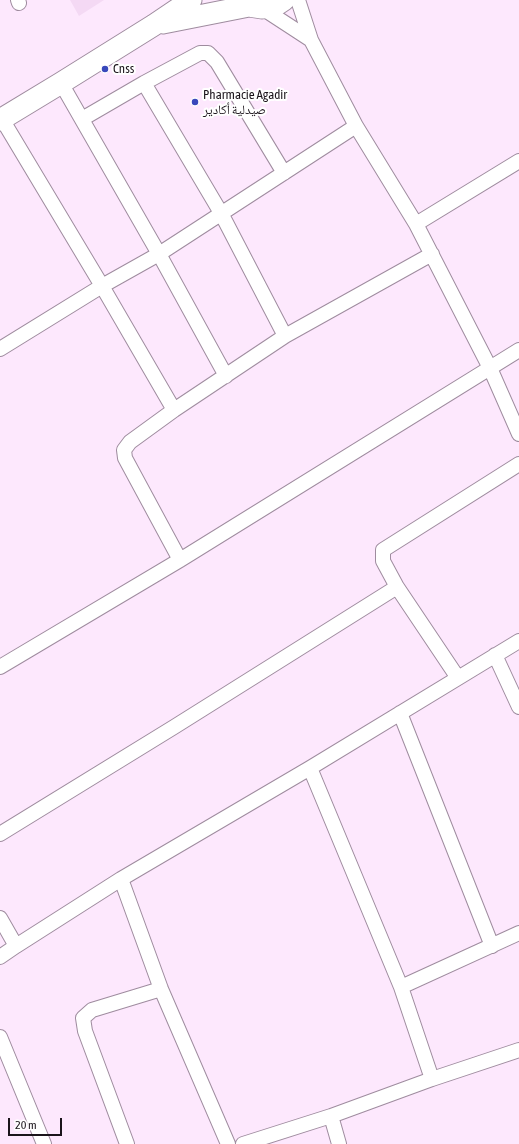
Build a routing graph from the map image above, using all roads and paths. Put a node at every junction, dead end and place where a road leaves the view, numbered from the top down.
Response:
1 (191, 0) edge
2 (284, 0) edge
3 (298, 0) edge
4 (250, 5) edge
5 (154, 25) junction
6 (311, 40) junction
7 (61, 83) junction
8 (144, 83) junction
9 (1, 119) edge
10 (82, 119) junction
11 (356, 126) junction
12 (519, 161) edge
13 (284, 173) junction
14 (221, 214) junction
15 (416, 224) junction
16 (159, 254) junction
17 (432, 254) junction
18 (102, 286) junction
19 (285, 336) junction
20 (0, 350) edge
21 (519, 350) edge
22 (490, 368) junction
23 (226, 376) junction
24 (174, 410) junction
25 (519, 434) edge
26 (519, 464) edge
27 (180, 560) junction
28 (397, 587) junction
29 (519, 642) edge
30 (495, 655) junction
31 (0, 667) edge
32 (458, 678) junction
33 (519, 707) edge
34 (400, 713) junction
35 (310, 768) junction
36 (0, 834) edge
37 (121, 879) junction
38 (0, 918) edge
39 (519, 933) edge
40 (16, 946) junction
41 (492, 946) junction
42 (0, 957) edge
43 (401, 987) junction
44 (161, 989) junction
45 (0, 1037) edge
46 (519, 1050) edge
47 (432, 1079) junction
48 (331, 1116) junction
49 (44, 1144) edge
50 (127, 1144) edge
51 (228, 1144) edge
52 (243, 1144) edge
53 (339, 1144) edge

1 - 5 main road
2 - 4 main road
3 - 6 street
4 - 5 main road
4 - 6 street
5 - 7 main road
6 - 11 street
7 - 9 main road
7 - 10 street
8 - 10 street
8 - 13 street
8 - 14 street
9 - 18 street
10 - 16 street
11 - 13 street
11 - 15 street
12 - 15 street
13 - 14 street
14 - 16 street
14 - 19 street
15 - 17 street
16 - 18 street
16 - 23 street
17 - 19 street
17 - 22 street
18 - 20 street
18 - 24 street
19 - 23 street
21 - 22 street
22 - 25 street
22 - 27 street
23 - 24 street
24 - 27 street
26 - 28 street
27 - 31 street
28 - 32 street
28 - 36 street
29 - 30 street
30 - 32 street
30 - 33 street
32 - 34 street
34 - 35 street
34 - 41 street
35 - 37 street
35 - 43 street
37 - 40 street
37 - 44 street
38 - 40 street
39 - 41 street
40 - 42 street
41 - 43 street
43 - 47 street
44 - 50 street
44 - 51 street
45 - 49 street
46 - 47 street
47 - 48 street
48 - 52 street
48 - 53 street

